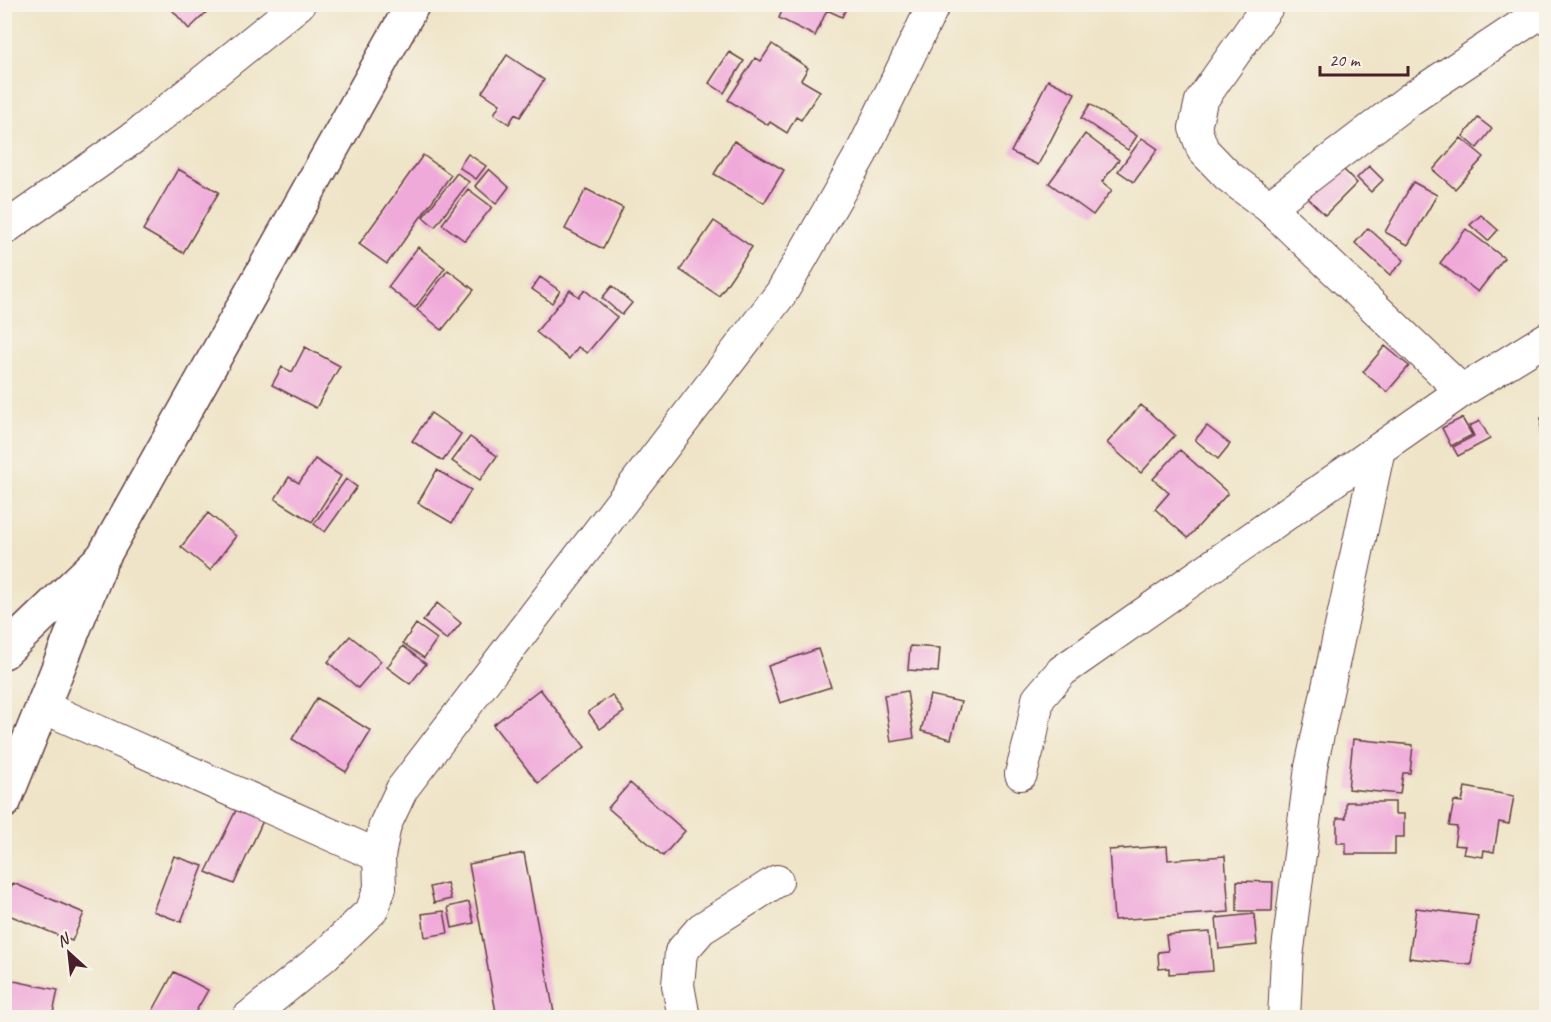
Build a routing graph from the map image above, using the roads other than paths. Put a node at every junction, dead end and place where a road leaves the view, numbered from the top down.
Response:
1 (299, 4) edge
2 (413, 4) edge
3 (934, 4) edge
4 (1269, 4) edge
5 (1546, 9) edge
6 (1269, 207) junction
7 (4, 229) edge
8 (1546, 339) edge
9 (1462, 391) junction
10 (1379, 449) junction
11 (103, 557) junction
12 (4, 652) edge
13 (43, 707) junction
14 (1021, 774) dead end
15 (4, 802) edge
16 (380, 856) junction
17 (777, 881) dead end
18 (248, 1017) edge
19 (684, 1017) edge
20 (1284, 1017) edge

1 - 7 street
2 - 11 street
3 - 16 street
4 - 6 street
5 - 6 street
6 - 9 street
8 - 9 street
9 - 10 street
10 - 14 street
10 - 20 street
11 - 12 street
11 - 13 street
13 - 15 street
13 - 16 street
16 - 18 street
17 - 19 street

